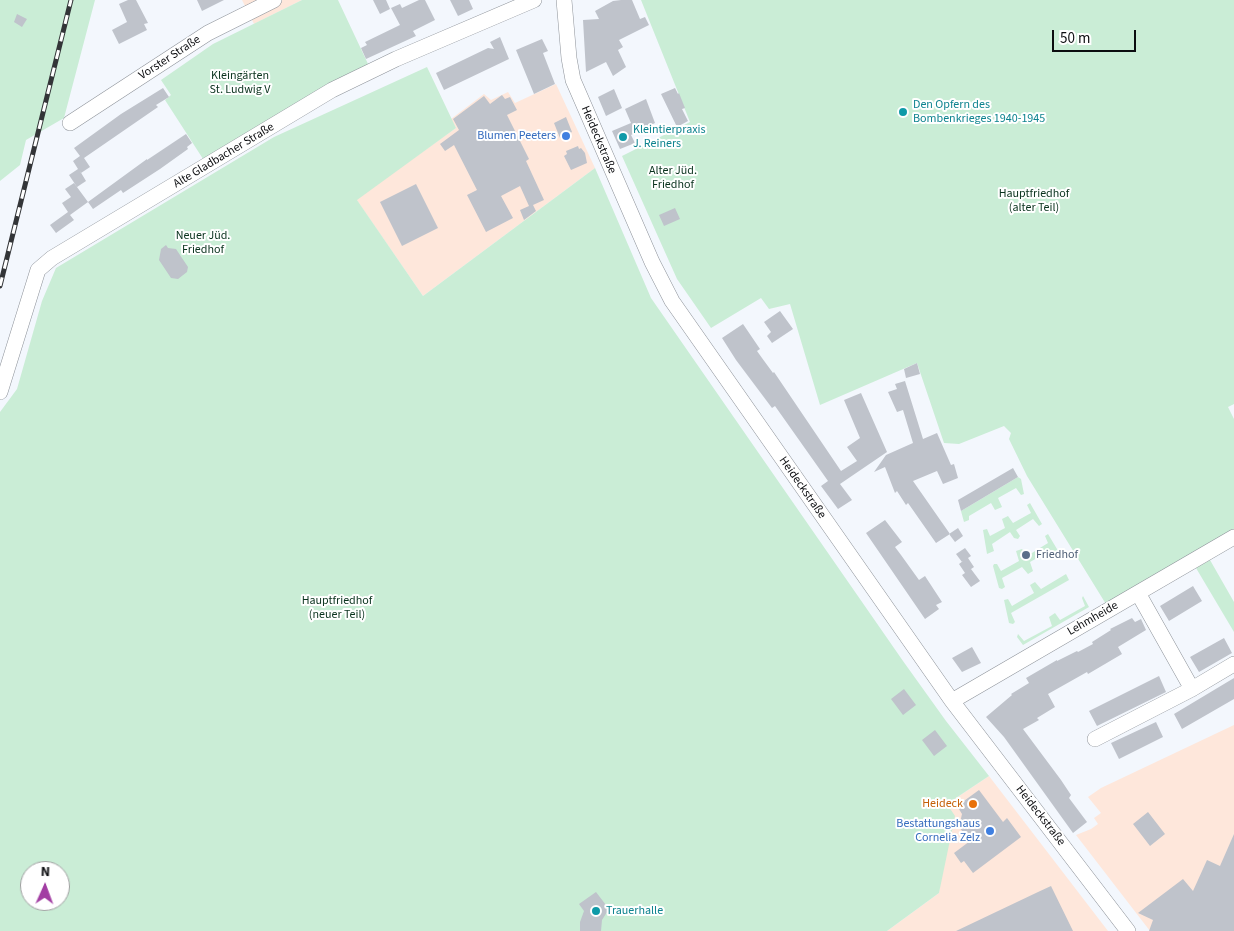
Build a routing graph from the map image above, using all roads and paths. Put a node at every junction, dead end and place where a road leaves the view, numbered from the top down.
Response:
1 (274, 0) edge
2 (534, 0) edge
3 (564, 0) edge
4 (70, 124) dead end
5 (0, 392) edge
6 (1234, 537) edge
7 (1138, 593) junction
8 (1234, 664) edge
9 (1192, 689) junction
10 (952, 701) junction
11 (1095, 739) dead end
12 (1128, 931) edge

1 - 4 street, Vorster Straße
2 - 5 street, Alte Gladbacher Straße
3 - 10 street, Heideckstraße
6 - 7 street, Lehmheide
7 - 9 street
7 - 10 street, Lehmheide
8 - 9 street
9 - 11 street
10 - 12 street, Heideckstraße

